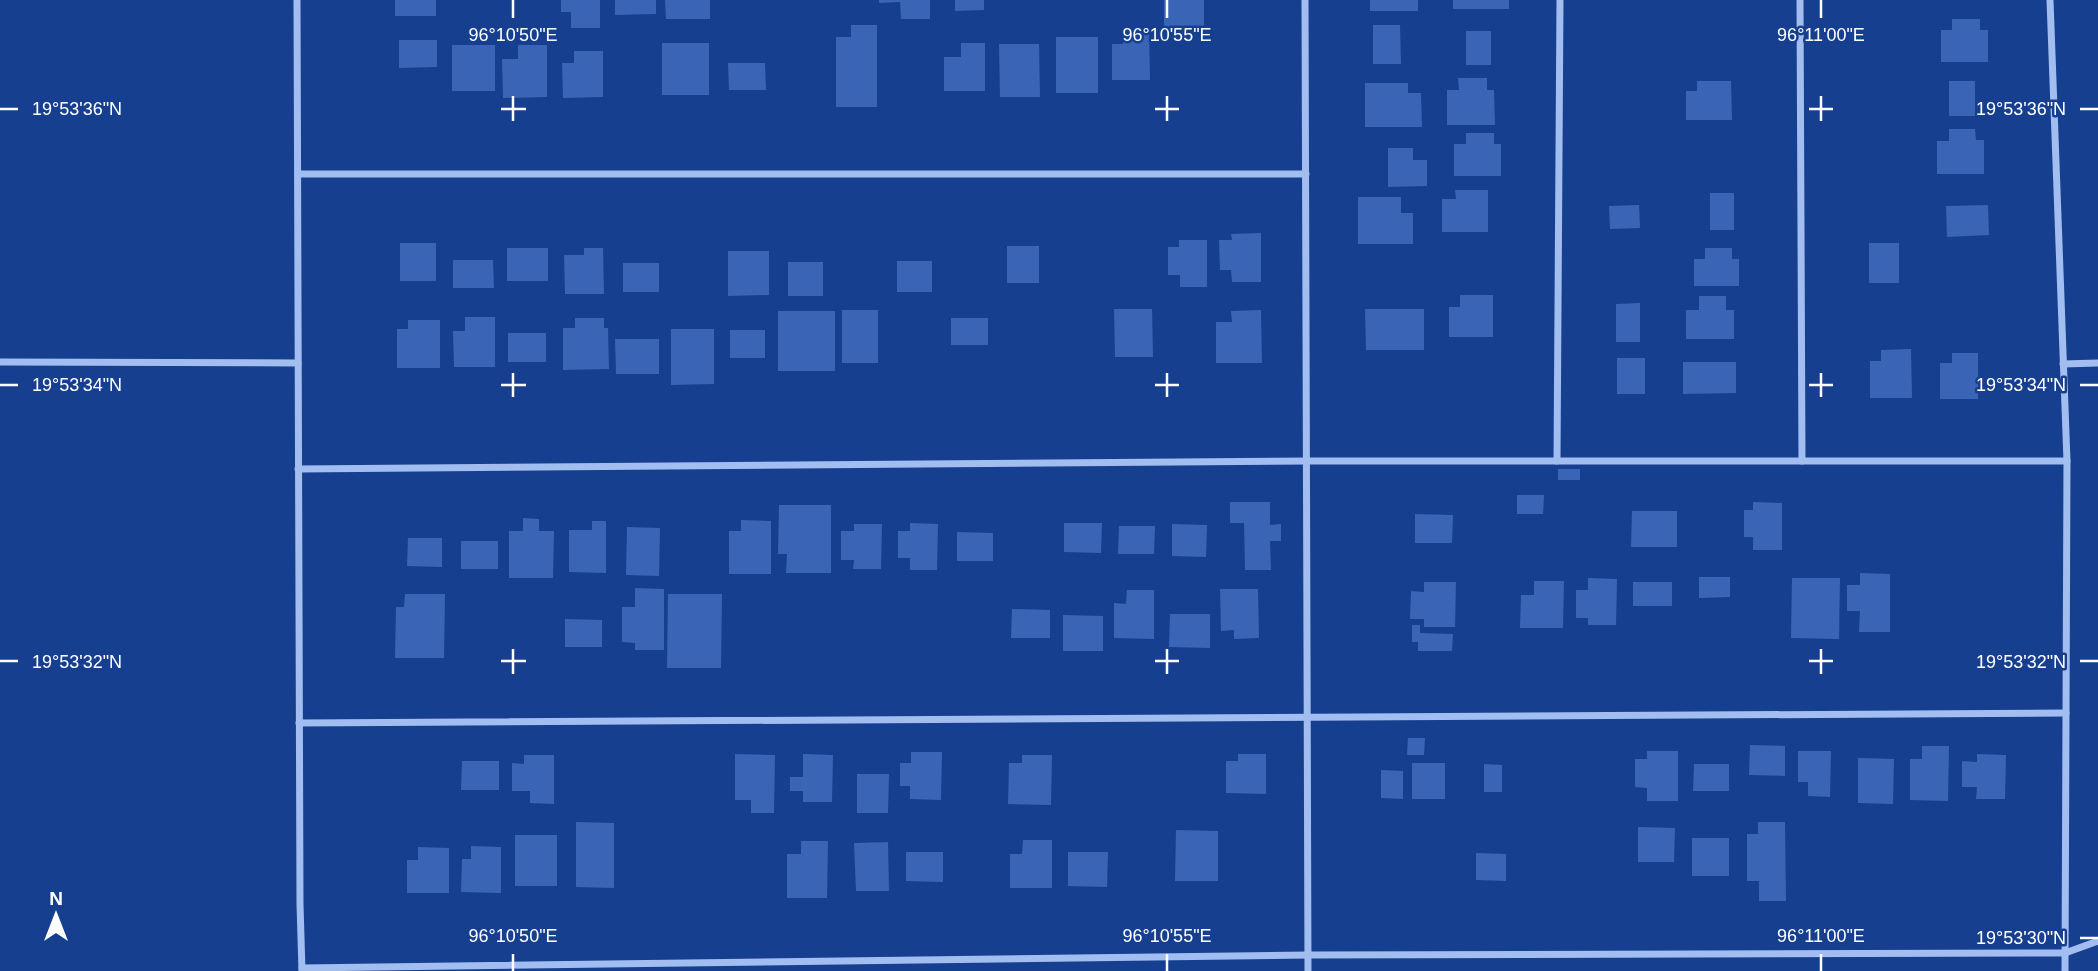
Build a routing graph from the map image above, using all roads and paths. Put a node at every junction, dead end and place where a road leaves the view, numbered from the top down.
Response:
1 (297, 0) edge
2 (1305, 0) edge
3 (1560, 0) edge
4 (1800, 0) edge
5 (2050, 0) edge
6 (298, 174) junction
7 (1306, 174) junction
8 (0, 362) edge
9 (298, 363) junction
10 (2098, 363) edge
11 (2063, 364) junction
12 (1307, 461) junction
13 (1558, 461) junction
14 (1802, 461) junction
15 (2067, 461) junction
16 (299, 468) junction
17 (2066, 713) junction
18 (1307, 718) junction
19 (299, 723) junction
20 (2098, 941) edge
21 (2065, 953) junction
22 (1308, 955) junction
23 (302, 970) edge
24 (1308, 971) edge
25 (2065, 971) edge

1 - 6 street
2 - 7 street
3 - 13 street
4 - 14 street
5 - 11 street
6 - 7 street
6 - 9 street
7 - 12 street
8 - 9 street
9 - 16 street
10 - 11 street
11 - 15 street
12 - 13 street
12 - 16 street
12 - 18 street
13 - 14 street
14 - 15 street
15 - 17 street
16 - 19 street
17 - 18 street
17 - 21 street
18 - 19 street
18 - 22 street
19 - 23 street
20 - 21 street
21 - 22 street
21 - 25 street
22 - 23 street
22 - 24 street

